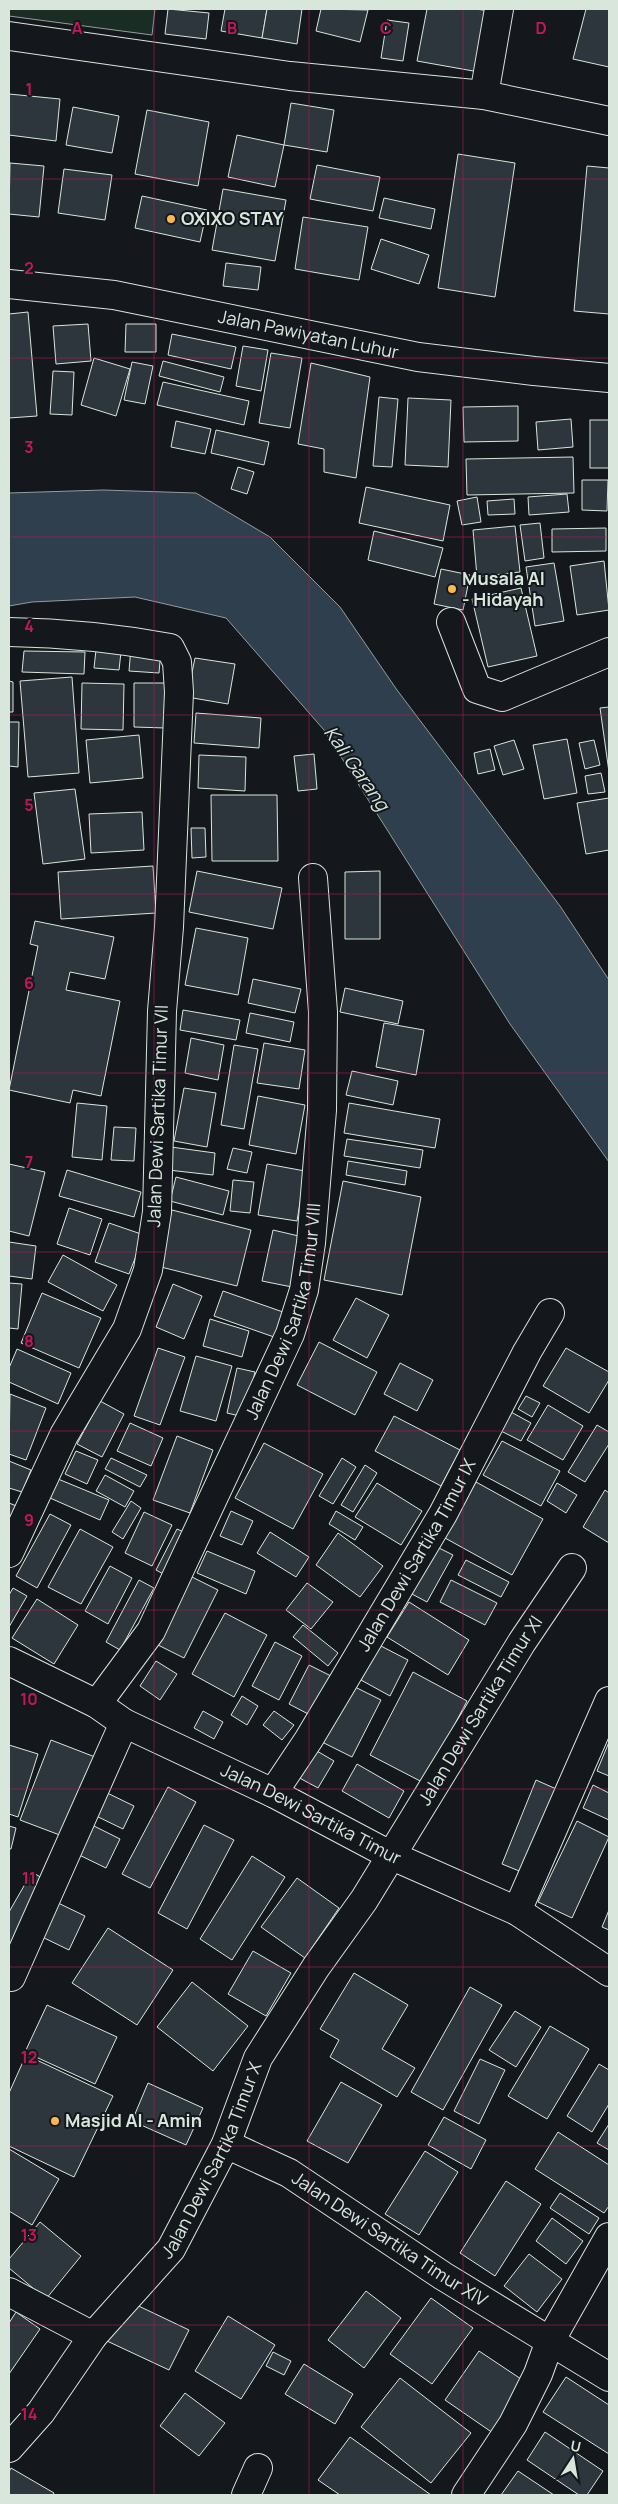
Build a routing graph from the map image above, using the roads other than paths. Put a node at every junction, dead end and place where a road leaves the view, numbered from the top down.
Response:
1 (499, 9) edge
2 (9, 36) edge
3 (484, 96) junction
4 (609, 121) edge
5 (9, 284) edge
6 (609, 378) edge
7 (451, 622) dead end
8 (9, 632) edge
9 (609, 652) edge
10 (313, 878) dead end
11 (550, 1313) dead end
12 (9, 1553) edge
13 (572, 1568) dead end
14 (9, 1660) edge
15 (609, 1701) edge
16 (97, 1704) junction
17 (124, 1723) junction
18 (273, 1793) junction
19 (390, 1855) junction
20 (517, 1911) junction
21 (609, 1972) edge
22 (11, 1977) dead end
23 (226, 2144) junction
24 (609, 2237) edge
25 (9, 2292) edge
26 (93, 2336) junction
27 (550, 2341) junction
28 (609, 2377) edge
29 (9, 2448) edge
30 (258, 2468) dead end
31 (246, 2495) edge
32 (466, 2495) edge

1 - 3 street
2 - 3 street
3 - 4 street
5 - 6 street, Jalan Pawiyatan Luhur
7 - 9 street
8 - 12 street, Jalan Dewi Sartika Timur VII
10 - 16 street, Jalan Dewi Sartika Timur VIII
11 - 18 street, Jalan Dewi Sartika Timur IX
13 - 19 street, Jalan Dewi Sartika Timur XI
14 - 16 street, Jalan Dewi Sartika Timur
15 - 20 street
16 - 17 street, Jalan Dewi Sartika Timur
17 - 18 street, Jalan Dewi Sartika Timur
17 - 22 street
18 - 19 street, Jalan Dewi Sartika Timur
19 - 20 street, Jalan Dewi Sartika Timur
19 - 23 street, Jalan Dewi Sartika Timur X
20 - 21 street, Jalan Dewi Sartika Timur
23 - 26 street, Jalan Dewi Sartika Timur X
23 - 27 street, Jalan Dewi Sartika Timur XIV
24 - 27 street
25 - 26 street
26 - 29 street, Jalan Dewi Sartika Timur X
27 - 28 street, Jalan Dewi Sartika Timur XIV
27 - 32 street
30 - 31 street

